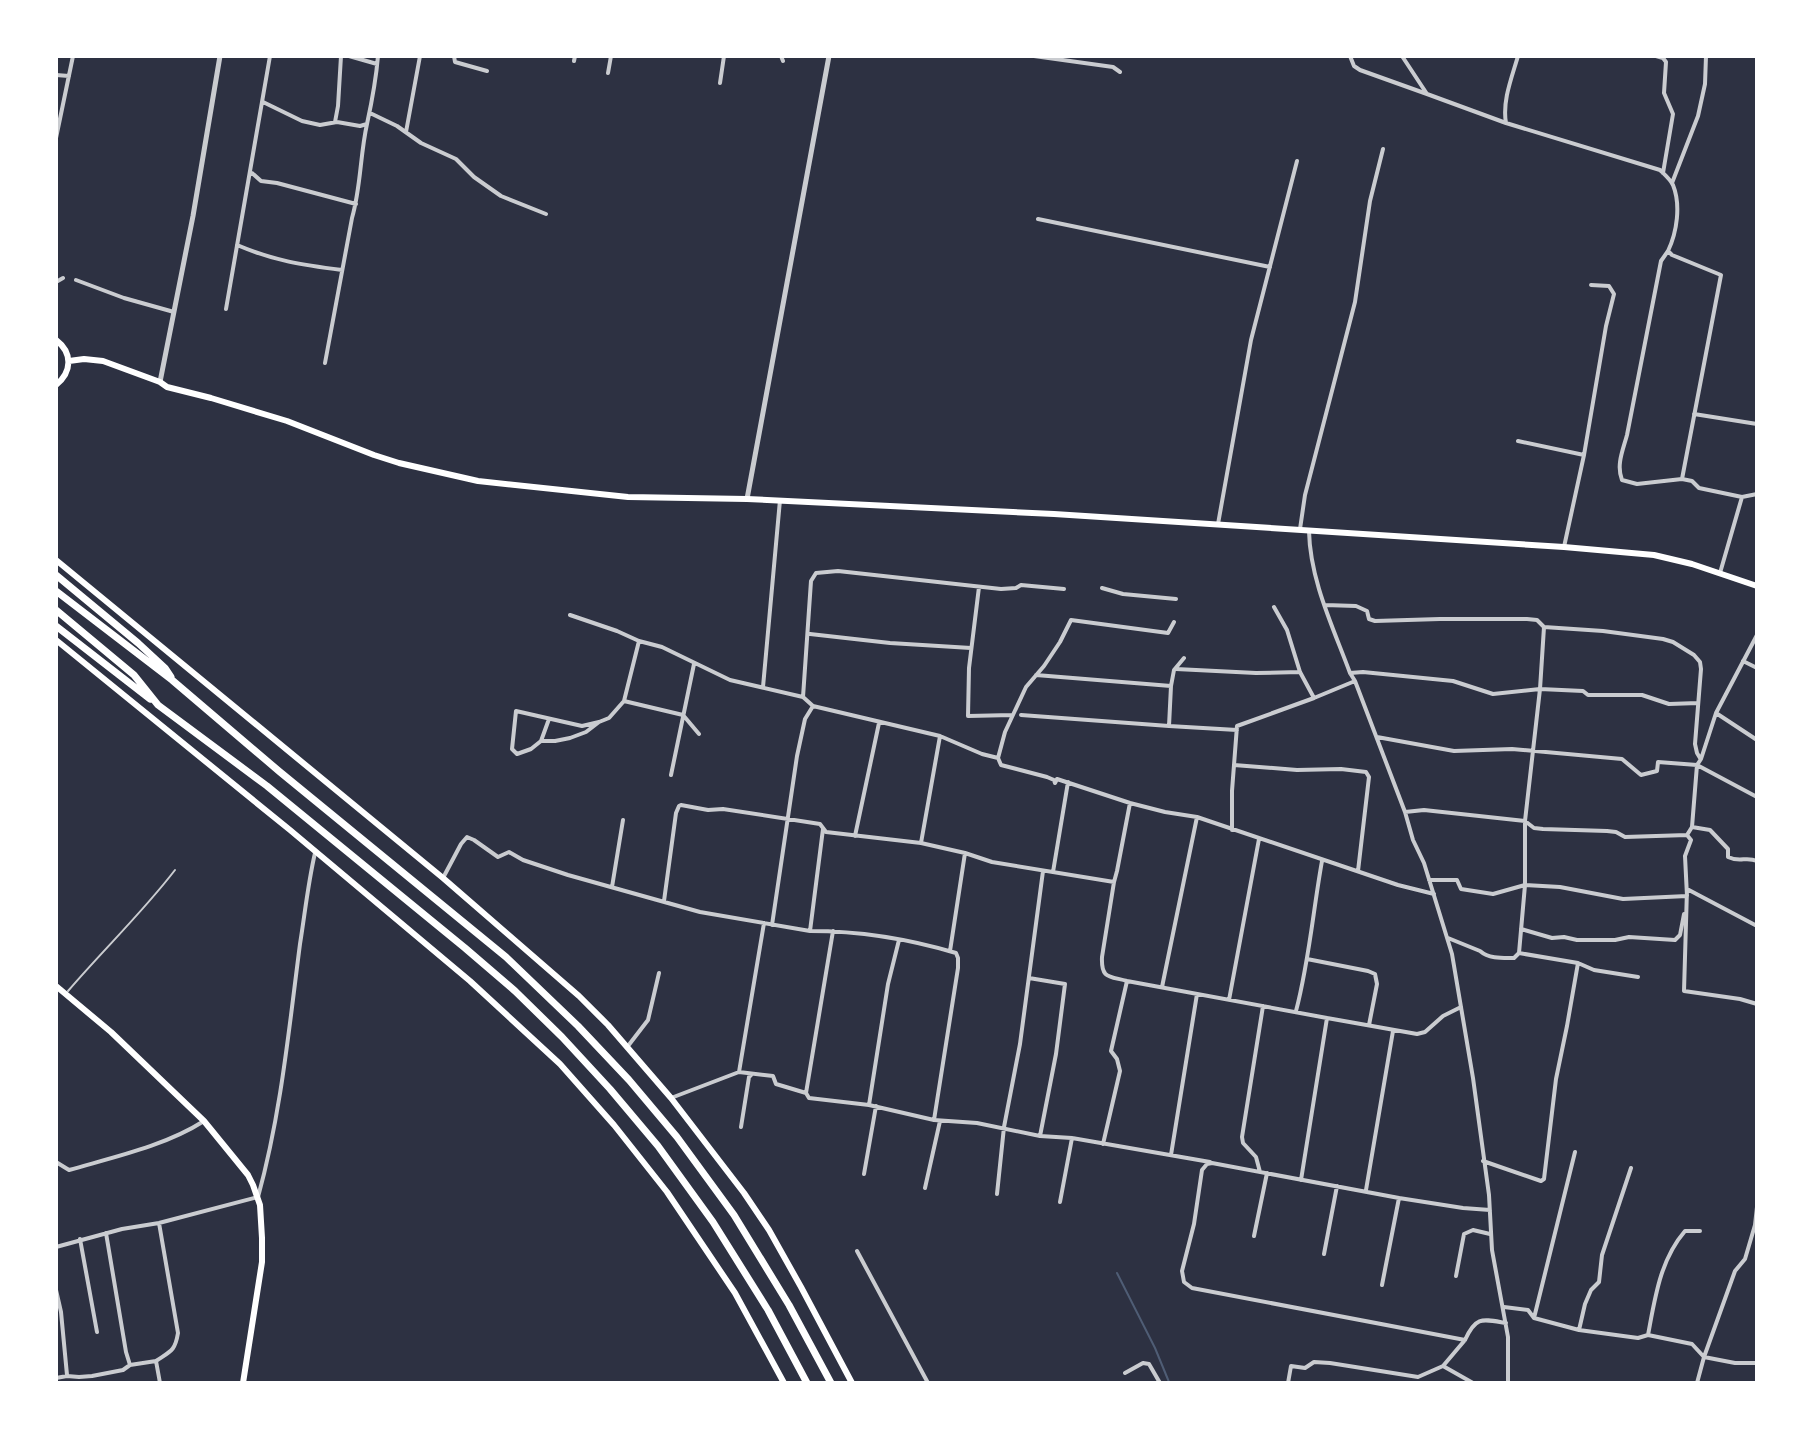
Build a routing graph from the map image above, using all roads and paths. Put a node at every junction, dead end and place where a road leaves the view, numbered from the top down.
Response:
1 (73, 56) edge
2 (220, 56) edge
3 (270, 56) edge
4 (341, 56) edge
5 (349, 56) edge
6 (378, 56) edge
7 (420, 56) edge
8 (454, 56) edge
9 (611, 56) edge
10 (724, 56) edge
11 (829, 56) edge
12 (1034, 56) edge
13 (1350, 56) edge
14 (1402, 56) edge
15 (1518, 56) edge
16 (1656, 56) edge
17 (1706, 56) edge
18 (378, 65) junction
19 (487, 71) dead end
20 (1120, 72) dead end
21 (608, 73) dead end
22 (56, 75) edge
23 (69, 76) junction
24 (720, 83) dead end
25 (1427, 94) junction
26 (263, 102) junction
27 (370, 113) junction
28 (335, 122) junction
29 (1506, 123) junction
30 (367, 124) junction
31 (406, 133) junction
32 (56, 138) edge
33 (1383, 149) dead end
34 (1297, 161) dead end
35 (251, 173) junction
36 (1663, 173) junction
37 (1672, 183) junction
38 (356, 204) junction
39 (546, 214) dead end
40 (1038, 219) dead end
41 (237, 245) junction
42 (1668, 251) junction
43 (1270, 267) junction
44 (342, 270) junction
45 (63, 278) dead end
46 (76, 280) dead end
47 (56, 282) edge
48 (1591, 285) dead end
49 (226, 309) dead end
50 (174, 312) junction
51 (56, 340) edge
52 (69, 361) junction
53 (325, 363) dead end
54 (160, 382) junction
55 (56, 385) edge
56 (1694, 414) junction
57 (1757, 424) edge
58 (1518, 441) dead end
59 (1584, 455) junction
60 (1682, 479) junction
61 (1757, 494) edge
62 (1742, 497) junction
63 (747, 499) junction
64 (780, 500) junction
65 (1218, 524) junction
66 (1300, 529) junction
67 (1309, 530) junction
68 (1564, 547) junction
69 (56, 560) edge
70 (1720, 573) junction
71 (56, 575) edge
72 (1757, 586) edge
73 (979, 587) junction
74 (1102, 588) dead end
75 (1064, 589) dead end
76 (56, 591) edge
77 (1176, 599) dead end
78 (1325, 605) junction
79 (1274, 607) dead end
80 (56, 610) edge
81 (570, 615) dead end
82 (1174, 622) dead end
83 (56, 626) edge
84 (1544, 627) junction
85 (809, 634) junction
86 (1757, 635) edge
87 (56, 640) edge
88 (639, 641) junction
89 (971, 648) junction
90 (1184, 658) dead end
91 (1743, 661) junction
92 (695, 663) junction
93 (1757, 668) edge
94 (1176, 669) junction
95 (1300, 672) junction
96 (1350, 673) junction
97 (1036, 675) junction
98 (172, 680) junction
99 (1355, 681) junction
100 (1171, 686) junction
101 (763, 687) junction
102 (1540, 689) junction
103 (803, 697) junction
104 (1314, 698) junction
105 (624, 701) junction
106 (1698, 703) junction
107 (158, 705) junction
108 (813, 706) junction
109 (1716, 713) junction
110 (683, 715) junction
111 (1013, 715) junction
112 (1021, 715) dead end
113 (549, 719) junction
114 (599, 722) junction
115 (879, 723) junction
116 (1169, 726) junction
117 (1237, 730) junction
118 (699, 734) dead end
119 (940, 736) junction
120 (1377, 736) junction
121 (1757, 740) edge
122 (541, 741) junction
123 (1533, 751) junction
124 (998, 758) junction
125 (1701, 759) junction
126 (1234, 765) junction
127 (1697, 765) junction
128 (671, 775) dead end
129 (1068, 782) junction
130 (1757, 797) edge
131 (1130, 803) junction
132 (1405, 812) junction
133 (1197, 817) junction
134 (787, 819) junction
135 (623, 820) dead end
136 (1525, 821) junction
137 (823, 827) junction
138 (1692, 827) junction
139 (1232, 830) junction
140 (1687, 835) junction
141 (855, 836) junction
142 (1259, 839) junction
143 (921, 843) junction
144 (316, 852) junction
145 (965, 853) junction
146 (1322, 861) junction
147 (1757, 861) edge
148 (175, 870) dead end
149 (1043, 871) junction
150 (1358, 871) junction
151 (1053, 872) junction
152 (443, 878) junction
153 (1429, 880) junction
154 (1114, 882) junction
155 (1525, 885) junction
156 (612, 887) junction
157 (1687, 889) junction
158 (1434, 894) junction
159 (1687, 896) junction
160 (664, 901) junction
161 (764, 923) junction
162 (772, 925) junction
163 (1757, 926) edge
164 (1521, 929) junction
165 (810, 931) junction
166 (833, 931) junction
167 (1448, 938) junction
168 (899, 940) junction
169 (950, 951) junction
170 (1519, 953) junction
171 (1307, 959) junction
172 (1578, 963) junction
173 (659, 973) dead end
174 (1638, 977) dead end
175 (1029, 978) junction
176 (1127, 981) junction
177 (56, 986) edge
178 (1162, 987) junction
179 (1197, 994) junction
180 (65, 995) junction
181 (1229, 1000) junction
182 (1757, 1004) edge
183 (1263, 1006) junction
184 (1461, 1007) junction
185 (1296, 1011) junction
186 (1327, 1018) junction
187 (1369, 1026) junction
188 (1393, 1031) junction
189 (628, 1047) junction
190 (739, 1072) junction
191 (753, 1074) junction
192 (806, 1093) junction
193 (671, 1098) junction
194 (869, 1105) junction
195 (876, 1106) junction
196 (937, 1120) junction
197 (204, 1121) junction
198 (741, 1127) dead end
199 (1004, 1127) junction
200 (1040, 1136) junction
201 (1072, 1138) junction
202 (1103, 1144) junction
203 (1575, 1152) dead end
204 (1171, 1155) junction
205 (1483, 1161) junction
206 (56, 1162) edge
207 (1212, 1163) junction
208 (1631, 1168) dead end
209 (1260, 1172) junction
210 (1267, 1173) junction
211 (864, 1174) dead end
212 (1301, 1180) junction
213 (1337, 1186) junction
214 (925, 1188) dead end
215 (1366, 1191) junction
216 (997, 1194) dead end
217 (258, 1197) junction
218 (1399, 1198) junction
219 (1060, 1202) dead end
220 (1757, 1207) edge
221 (1490, 1210) junction
222 (159, 1223) junction
223 (1700, 1231) dead end
224 (106, 1233) junction
225 (1490, 1234) junction
226 (1254, 1236) dead end
227 (80, 1239) junction
228 (56, 1247) edge
229 (857, 1251) dead end
230 (1324, 1254) dead end
231 (1456, 1276) dead end
232 (1382, 1285) dead end
233 (56, 1290) edge
234 (1504, 1307) junction
235 (1534, 1318) junction
236 (1506, 1323) junction
237 (1579, 1330) junction
238 (97, 1332) dead end
239 (1648, 1335) junction
240 (1465, 1340) junction
241 (1704, 1357) junction
242 (156, 1361) junction
243 (1757, 1363) edge
244 (130, 1365) junction
245 (1443, 1366) junction
246 (1125, 1373) dead end
247 (67, 1376) junction
248 (56, 1378) edge
249 (160, 1383) edge
250 (243, 1383) edge
251 (784, 1383) edge
252 (807, 1383) edge
253 (831, 1383) edge
254 (852, 1383) edge
255 (928, 1383) edge
256 (1160, 1383) edge
257 (1288, 1383) edge
258 (1473, 1383) edge
259 (1508, 1383) edge
260 (1697, 1383) edge

1 - 23 street
2 - 50 street
3 - 26 street
4 - 28 street
5 - 18 street
6 - 18 street
7 - 31 street
8 - 19 street
9 - 21 street
10 - 24 street
11 - 63 street
12 - 20 street
13 - 25 street
14 - 25 street
15 - 29 street
16 - 36 street
17 - 37 street
18 - 27 street
22 - 23 street
23 - 32 street
25 - 29 street
26 - 28 street
26 - 35 street
27 - 30 street
27 - 31 street
28 - 30 street
29 - 36 street
30 - 38 street
31 - 39 street
33 - 66 street
34 - 43 street
35 - 38 street
35 - 41 street
36 - 37 street
37 - 42 street
38 - 44 street
40 - 43 street
41 - 44 street
41 - 49 street
42 - 56 street
42 - 60 street
43 - 65 street
44 - 53 street
45 - 47 street
46 - 50 street
48 - 59 street
50 - 54 street
51 - 52 main road
52 - 54 main road
52 - 55 main road
54 - 63 main road
56 - 57 street
56 - 60 street
58 - 59 street
59 - 68 street
60 - 62 street
61 - 62 street
62 - 70 street
63 - 64 main road
64 - 65 main road
64 - 101 street
65 - 66 main road
66 - 67 main road
67 - 68 main road
67 - 78 street
68 - 70 main road
69 - 152 main road
70 - 72 main road
71 - 98 highway
73 - 75 street
73 - 85 street
73 - 89 street
74 - 77 street
76 - 98 highway
78 - 84 street
78 - 96 street
79 - 95 street
80 - 107 highway
81 - 88 street
82 - 97 street
83 - 107 highway
84 - 102 street
84 - 106 street
85 - 89 street
85 - 103 street
86 - 91 street
87 - 144 main road
88 - 92 street
88 - 105 street
89 - 111 street
90 - 94 street
91 - 93 street
91 - 109 street
92 - 101 street
92 - 110 street
94 - 95 street
94 - 100 street
95 - 104 street
96 - 99 street
96 - 102 street
97 - 100 street
97 - 111 street
98 - 253 highway
99 - 104 street
99 - 120 street
100 - 116 street
101 - 103 street
102 - 106 street
102 - 123 street
103 - 108 street
104 - 117 street
105 - 110 street
105 - 114 street
106 - 125 street
107 - 252 highway
108 - 115 street
108 - 134 street
109 - 121 street
109 - 125 street
110 - 118 street
110 - 128 street
111 - 124 street
112 - 116 street
113 - 114 street
113 - 122 street
113 - 122 street
114 - 122 street
115 - 119 street
115 - 141 street
116 - 117 street
117 - 126 street
119 - 124 street
119 - 143 street
120 - 123 street
120 - 132 street
123 - 127 street
123 - 136 street
124 - 129 street
125 - 127 street
126 - 139 street
126 - 150 street
127 - 130 street
127 - 138 street
129 - 131 street
129 - 151 street
131 - 133 street
131 - 154 street
132 - 136 street
132 - 153 street
133 - 139 street
133 - 178 street
134 - 137 street
134 - 160 street
134 - 162 street
135 - 156 street
136 - 140 street
136 - 155 street
137 - 141 street
137 - 165 street
138 - 140 street
138 - 147 street
139 - 142 street
140 - 157 street
141 - 143 street
142 - 146 street
142 - 181 street
143 - 145 street
144 - 217 street
144 - 251 main road
145 - 149 street
145 - 169 street
146 - 150 street
146 - 171 street
148 - 180 lane
149 - 151 street
149 - 175 street
150 - 158 street
151 - 154 street
152 - 156 street
152 - 189 main road
153 - 155 street
153 - 158 street
154 - 176 street
155 - 159 street
155 - 164 street
156 - 160 street
157 - 159 street
157 - 163 street
157 - 182 street
158 - 167 street
159 - 164 street
160 - 161 street
161 - 162 street
161 - 190 street
162 - 165 street
164 - 170 street
165 - 166 street
166 - 168 street
166 - 192 street
167 - 170 street
167 - 184 street
168 - 169 street
168 - 194 street
169 - 196 street
170 - 172 street
171 - 185 street
171 - 187 street
172 - 174 street
172 - 205 street
173 - 189 street
175 - 199 street
175 - 200 street
176 - 178 street
176 - 202 street
177 - 180 main road
178 - 179 street
179 - 181 street
179 - 204 street
180 - 197 main road
181 - 183 street
183 - 185 street
183 - 209 street
184 - 188 street
184 - 205 street
185 - 186 street
186 - 187 street
186 - 212 street
187 - 188 street
188 - 215 street
189 - 193 main road
190 - 191 street
190 - 193 street
191 - 192 street
191 - 198 street
192 - 194 street
193 - 254 main road
194 - 195 street
195 - 196 street
195 - 211 street
196 - 199 street
196 - 214 street
197 - 206 street
197 - 217 main road
199 - 200 street
199 - 216 street
200 - 201 street
201 - 202 street
201 - 219 street
202 - 204 street
203 - 235 street
204 - 207 street
205 - 221 street
207 - 209 street
207 - 240 street
208 - 237 street
209 - 210 street
210 - 212 street
210 - 226 street
212 - 213 street
213 - 215 street
213 - 230 street
215 - 218 street
217 - 222 street
217 - 250 main road
218 - 221 street
218 - 232 street
220 - 241 street
221 - 225 street
222 - 224 street
222 - 242 street
223 - 239 street
224 - 227 street
224 - 244 street
225 - 231 street
225 - 234 street
227 - 228 street
227 - 238 street
229 - 255 street
233 - 247 street
234 - 235 street
234 - 236 street
235 - 237 street
236 - 240 street
236 - 259 street
237 - 239 street
239 - 241 street
240 - 245 street
241 - 243 street
241 - 260 street
242 - 244 street
242 - 249 street
244 - 247 street
245 - 257 street
245 - 258 street
246 - 256 street
247 - 248 street

